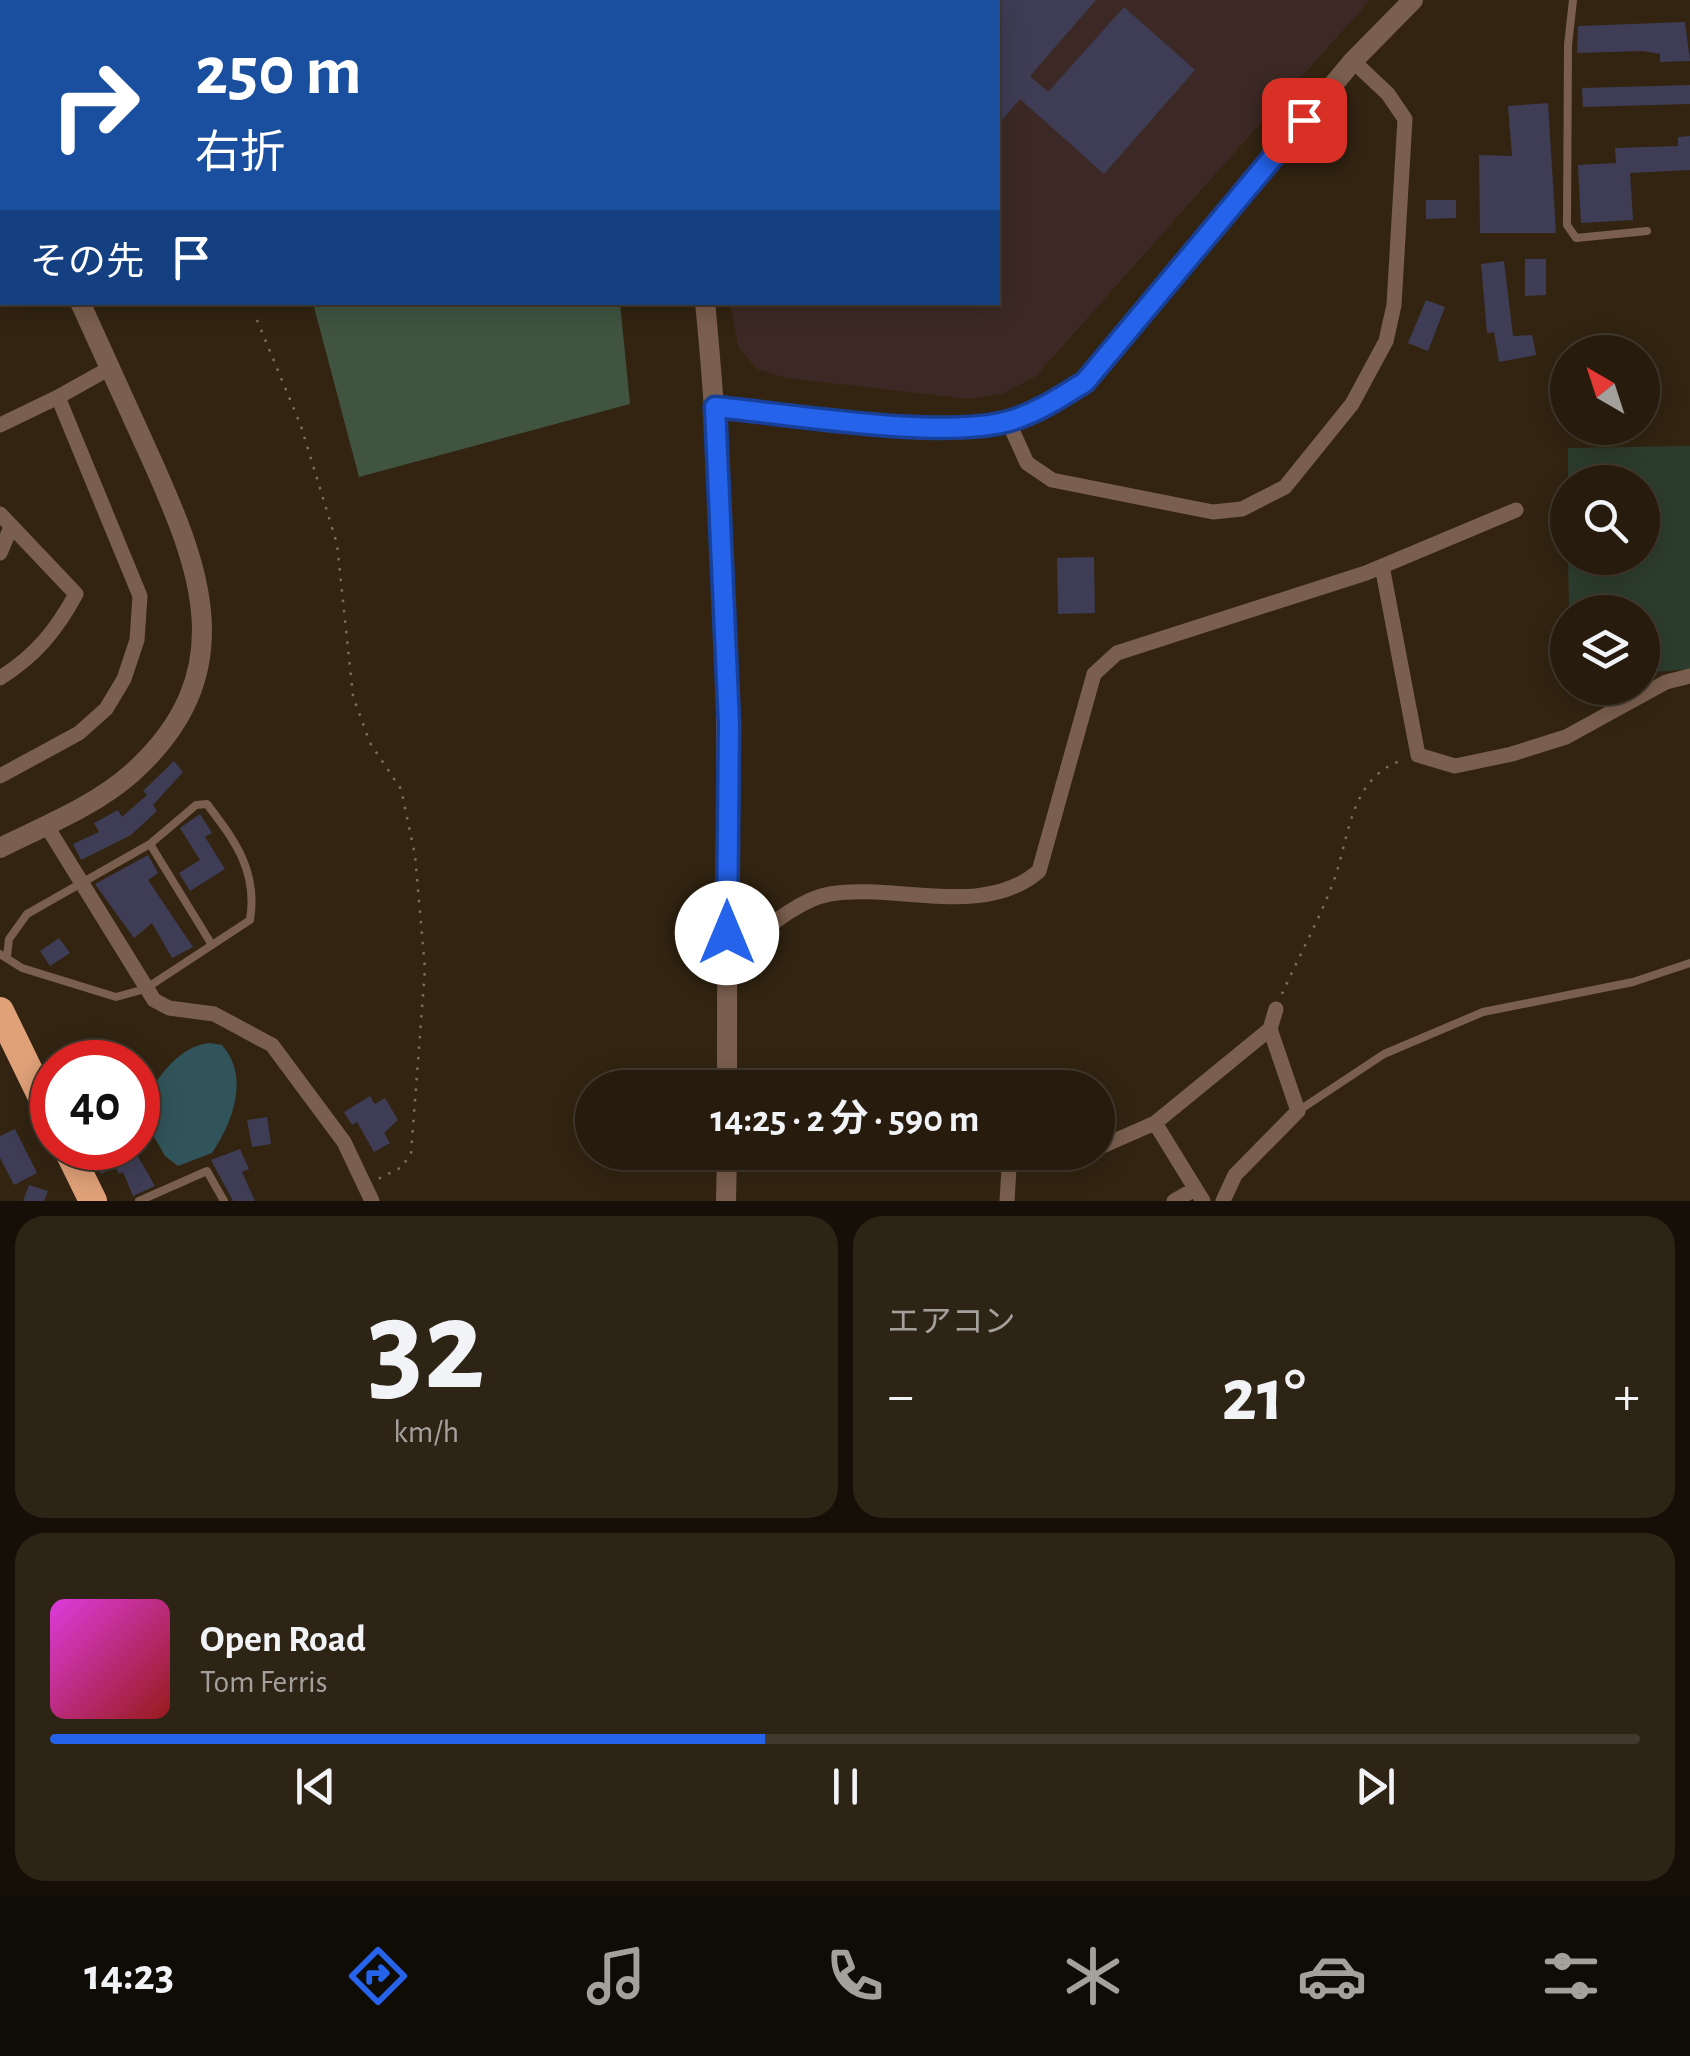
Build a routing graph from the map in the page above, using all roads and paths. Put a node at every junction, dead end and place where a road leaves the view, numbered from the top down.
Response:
1 (1413, 0) edge
2 (1573, 0) edge
3 (1353, 61) junction
4 (1647, 231) dead end
5 (81, 305) edge
6 (705, 305) edge
7 (256, 320) dead end
8 (110, 368) junction
9 (58, 397) junction
10 (715, 407) junction
11 (1008, 422) junction
12 (0, 425) edge
13 (1516, 510) dead end
14 (5, 520) edge
15 (0, 553) edge
16 (1382, 566) junction
17 (1690, 676) edge
18 (0, 678) edge
19 (1418, 754) junction
20 (0, 776) edge
21 (46, 825) junction
22 (150, 844) junction
23 (0, 848) edge
24 (79, 881) junction
25 (212, 945) junction
26 (3, 955) edge
27 (727, 960) junction
28 (1690, 963) edge
29 (145, 988) junction
30 (1276, 1009) joint
31 (0, 1011) edge
32 (1270, 1029) junction
33 (727, 1070) edge
34 (30, 1073) edge
35 (1298, 1111) junction
36 (1155, 1123) junction
37 (1115, 1141) edge
38 (78, 1170) edge
39 (727, 1170) edge
40 (1009, 1170) edge
41 (368, 1194) edge
42 (1199, 1195) edge
43 (94, 1201) edge
44 (140, 1201) edge
45 (224, 1201) edge
46 (726, 1201) edge
47 (1007, 1201) edge
48 (1174, 1201) edge
49 (1222, 1201) edge

1 - 3 street
2 - 4 lane
3 - 11 street
3 - 11 street
5 - 8 street
6 - 10 street
7 - 41 path
8 - 9 street
8 - 21 street
9 - 12 street
9 - 20 street
10 - 11 street
10 - 27 street
13 - 16 street
14 - 15 street
14 - 18 street
16 - 19 street
16 - 27 street
17 - 19 street
19 - 30 path
21 - 23 street
21 - 24 street
22 - 24 lane
22 - 25 lane
22 - 25 lane
24 - 26 lane
24 - 29 street
25 - 29 lane
26 - 29 lane
27 - 33 street
28 - 35 lane
29 - 41 street
30 - 32 street
31 - 34 highway
32 - 35 street
32 - 36 street
35 - 49 street
36 - 37 street
36 - 42 street
38 - 43 highway
39 - 46 street
40 - 47 street
42 - 48 street
44 - 45 lane

